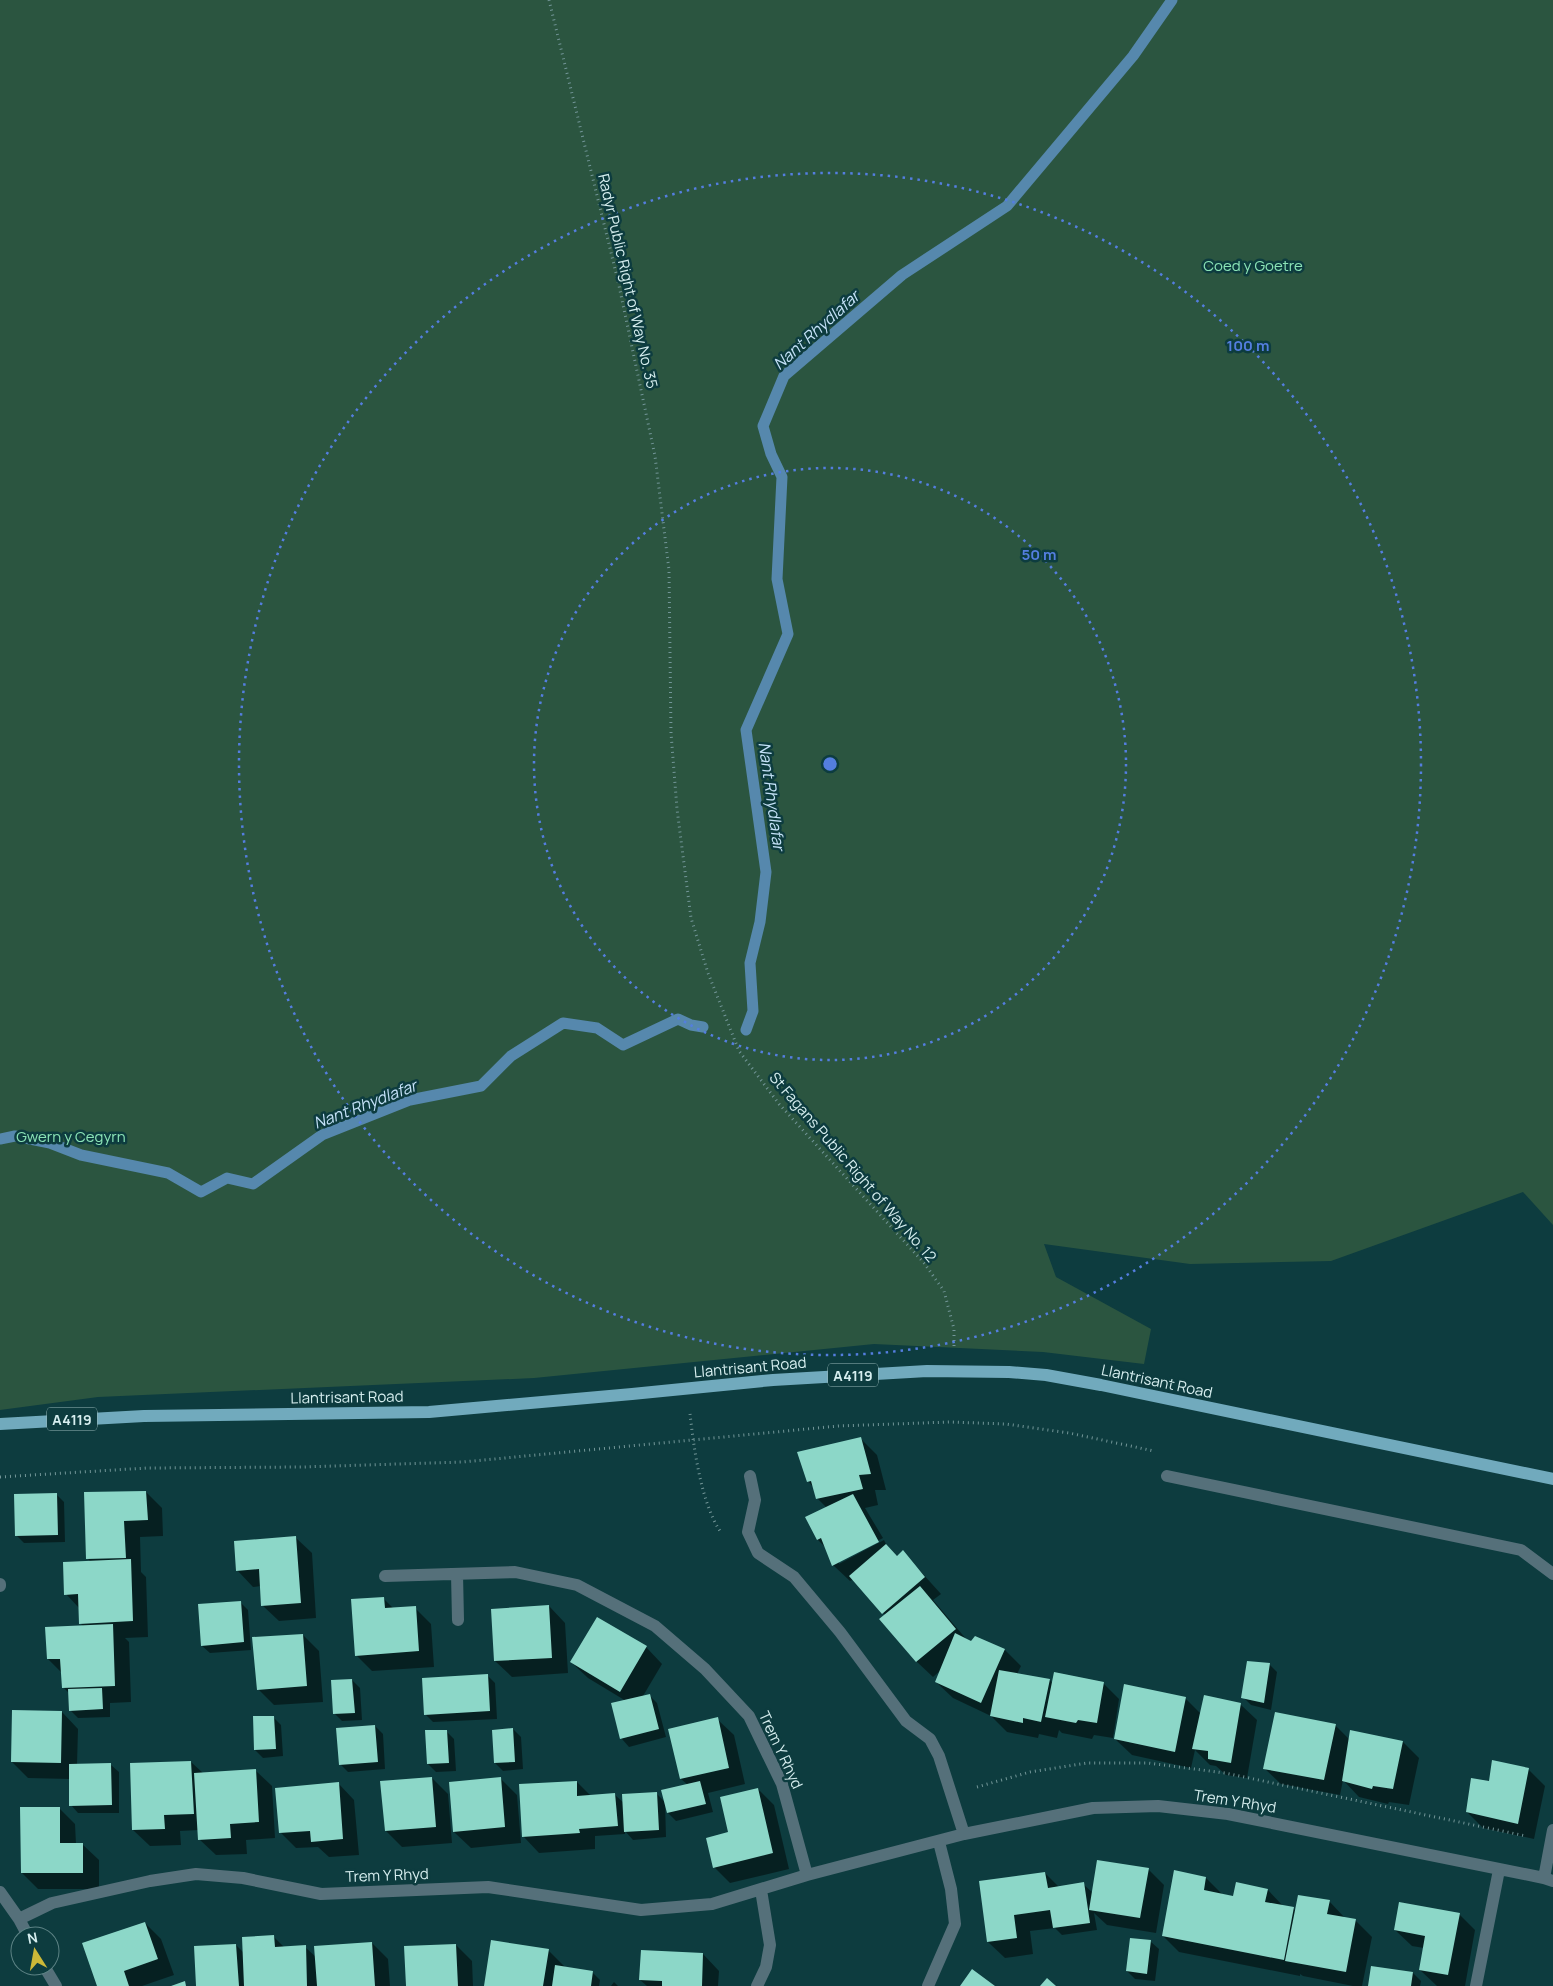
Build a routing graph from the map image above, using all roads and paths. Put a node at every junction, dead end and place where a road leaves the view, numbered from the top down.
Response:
1 (549, 0) edge
2 (669, 570) joint
3 (954, 1371) junction
4 (690, 1414) dead end
5 (0, 1424) edge
6 (693, 1440) junction
7 (1161, 1452) dead end
8 (750, 1476) dead end
9 (1166, 1476) dead end
10 (0, 1477) edge
11 (1553, 1479) edge
12 (724, 1538) dead end
13 (457, 1574) junction
14 (1553, 1574) edge
15 (386, 1576) dead end
16 (458, 1620) dead end
17 (970, 1785) dead end
18 (964, 1834) junction
19 (1552, 1836) edge
20 (939, 1842) junction
21 (1499, 1870) junction
22 (807, 1875) junction
23 (1549, 1880) edge
24 (761, 1890) junction
25 (0, 1892) edge
26 (19, 1919) junction
27 (23, 1926) edge
28 (757, 1986) edge
29 (928, 1986) edge
30 (1476, 1986) edge

1 - 2 path, Radyr Public Right of Way No. 35
2 - 3 path, St Fagans Public Right of Way No. 12
3 - 5 main road, Llantrisant Road / A4119
3 - 11 main road, Llantrisant Road / A4119
4 - 6 path
6 - 7 path
6 - 10 path
6 - 12 path
8 - 18 street
9 - 14 street
13 - 15 street, Trem Y Rhyd
13 - 16 street
13 - 22 street, Trem Y Rhyd
17 - 19 path
18 - 20 street, Trem Y Rhyd
18 - 21 street, Trem Y Rhyd
19 - 23 street, Trem Y Rhyd
20 - 22 street, Trem Y Rhyd
20 - 29 street
21 - 23 street, Trem Y Rhyd
21 - 30 street
22 - 24 street, Trem Y Rhyd
24 - 26 street, Trem Y Rhyd
24 - 28 street
25 - 26 street
26 - 27 street

